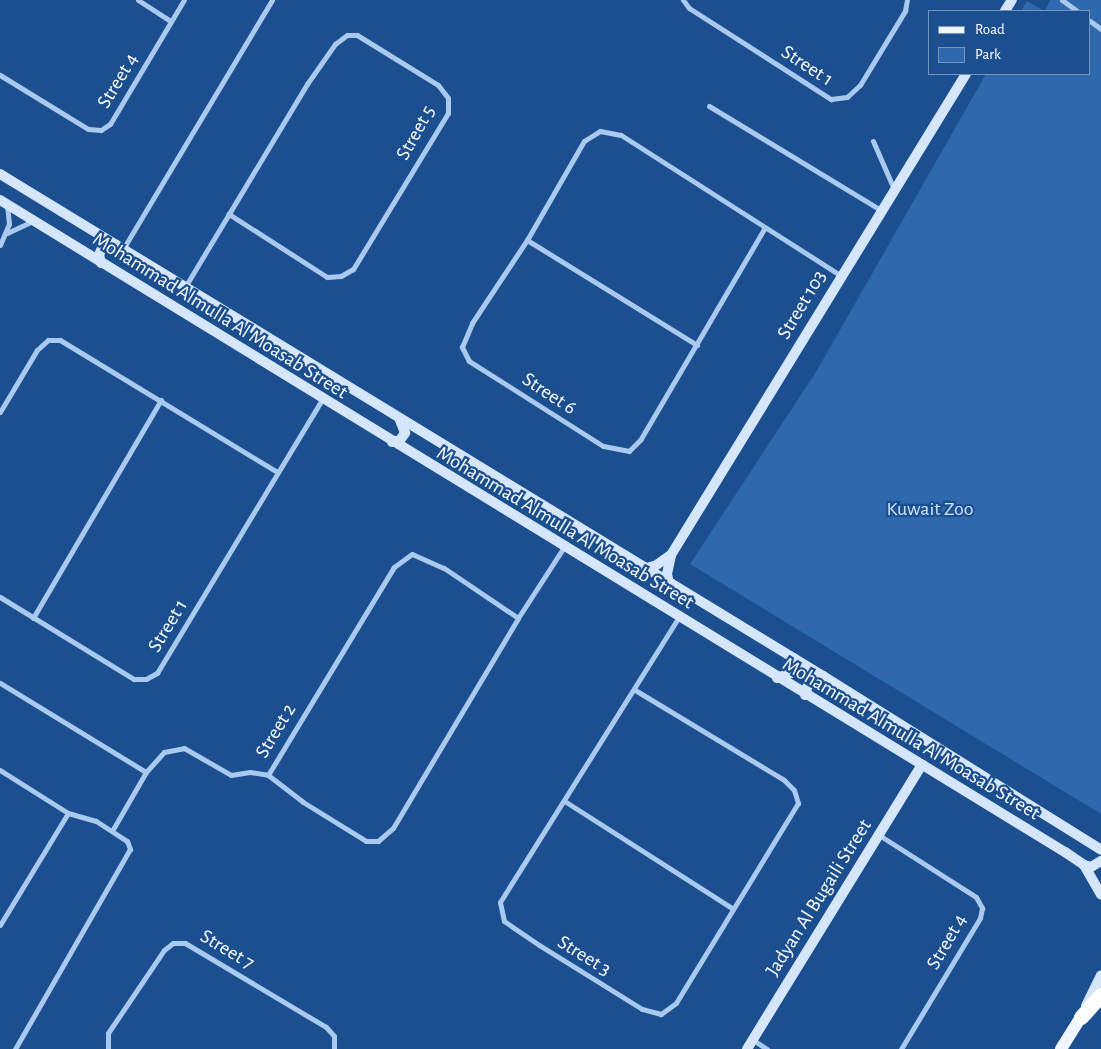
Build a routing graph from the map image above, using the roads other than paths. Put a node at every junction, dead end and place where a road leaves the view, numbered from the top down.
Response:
1 (138, 0) edge
2 (184, 0) edge
3 (272, 0) edge
4 (683, 0) edge
5 (908, 0) edge
6 (1062, 0) edge
7 (1076, 10) edge
8 (170, 21) junction
9 (0, 75) edge
10 (965, 75) edge
11 (709, 106) dead end
12 (873, 142) dead end
13 (0, 174) edge
14 (894, 189) junction
15 (3, 202) edge
16 (881, 210) junction
17 (229, 214) junction
18 (33, 221) junction
19 (764, 229) junction
20 (7, 234) junction
21 (527, 240) junction
22 (0, 245) edge
23 (120, 247) junction
24 (100, 263) junction
25 (840, 275) junction
26 (185, 286) junction
27 (697, 345) junction
28 (161, 400) junction
29 (322, 400) junction
30 (0, 412) edge
31 (398, 419) junction
32 (392, 442) junction
33 (277, 472) junction
34 (564, 547) junction
35 (671, 555) junction
36 (646, 568) junction
37 (669, 583) junction
38 (0, 597) edge
39 (33, 618) junction
40 (518, 618) junction
41 (678, 618) junction
42 (794, 658) junction
43 (824, 676) junction
44 (777, 678) junction
45 (0, 683) edge
46 (635, 690) junction
47 (805, 695) junction
48 (922, 765) junction
49 (0, 770) edge
50 (146, 772) junction
51 (268, 775) junction
52 (566, 802) junction
53 (68, 813) junction
54 (112, 831) junction
55 (878, 835) junction
56 (1101, 850) edge
57 (1101, 861) edge
58 (1084, 865) junction
59 (1101, 895) edge
60 (733, 909) junction
61 (0, 925) edge
62 (1101, 975) edge
63 (1101, 995) edge
64 (1081, 1016) junction
65 (750, 1045) edge
66 (15, 1049) edge
67 (108, 1049) edge
68 (334, 1049) edge
69 (767, 1049) edge
70 (901, 1049) edge
71 (1061, 1049) edge

1 - 8 street
2 - 8 street, Street 4
3 - 23 street
4 - 5 street, Street 1
6 - 7 street
8 - 9 street, Street 4
10 - 14 street, Street 103
11 - 16 street
12 - 14 street
13 - 23 street, Mohammad Almulla Al Moasab Street
14 - 16 street, Street 103
15 - 18 street, Mohammad Almulla Al Moasab Street
15 - 20 street
16 - 25 street, Street 103
17 - 17 street, Street 5
17 - 26 street, Street 5
18 - 20 street
18 - 24 street, Mohammad Almulla Al Moasab Street
19 - 21 street, Street 6
19 - 25 street, Street 6
19 - 27 street, Street 6
20 - 22 street
21 - 27 street
21 - 27 street, Street 6
23 - 24 street
23 - 26 street, Mohammad Almulla Al Moasab Street
24 - 29 street, Mohammad Almulla Al Moasab Street
25 - 35 street, Street 103
26 - 31 street, Mohammad Almulla Al Moasab Street
28 - 30 street
28 - 33 street
28 - 39 street
29 - 32 street, Mohammad Almulla Al Moasab Street
29 - 33 street, Street 1
31 - 32 street
31 - 36 street, Mohammad Almulla Al Moasab Street
32 - 34 street, Mohammad Almulla Al Moasab Street
33 - 39 street, Street 1
34 - 40 street, Street 2
34 - 41 street, Mohammad Almulla Al Moasab Street
35 - 36 street, Street 103
35 - 37 street, Street 103
36 - 37 street, Mohammad Almulla Al Moasab Street
37 - 42 street, Mohammad Almulla Al Moasab Street
38 - 39 street, Street 1
40 - 51 street, Street 2
40 - 51 street, Street 2
41 - 44 street, Mohammad Almulla Al Moasab Street
41 - 46 street, Street 3
42 - 43 street, Mohammad Almulla Al Moasab Street
42 - 44 street
43 - 47 street
43 - 56 street, Mohammad Almulla Al Moasab Street
44 - 47 street, Mohammad Almulla Al Moasab Street
45 - 50 street
46 - 52 street, Street 3
46 - 60 street, Street 3
47 - 48 street, Mohammad Almulla Al Moasab Street
48 - 55 street, Jadyan Al Bugaili Street
48 - 58 street, Mohammad Almulla Al Moasab Street
49 - 53 street
50 - 51 street
50 - 54 street
52 - 60 street
52 - 60 street, Street 3
53 - 54 street
53 - 61 street
54 - 66 street
55 - 65 street, Jadyan Al Bugaili Street
55 - 70 street, Street 4
57 - 58 street
58 - 59 street, Mohammad Almulla Al Moasab Street
62 - 64 street
63 - 64 highway
64 - 71 main road
65 - 69 street
67 - 68 street, Street 7

